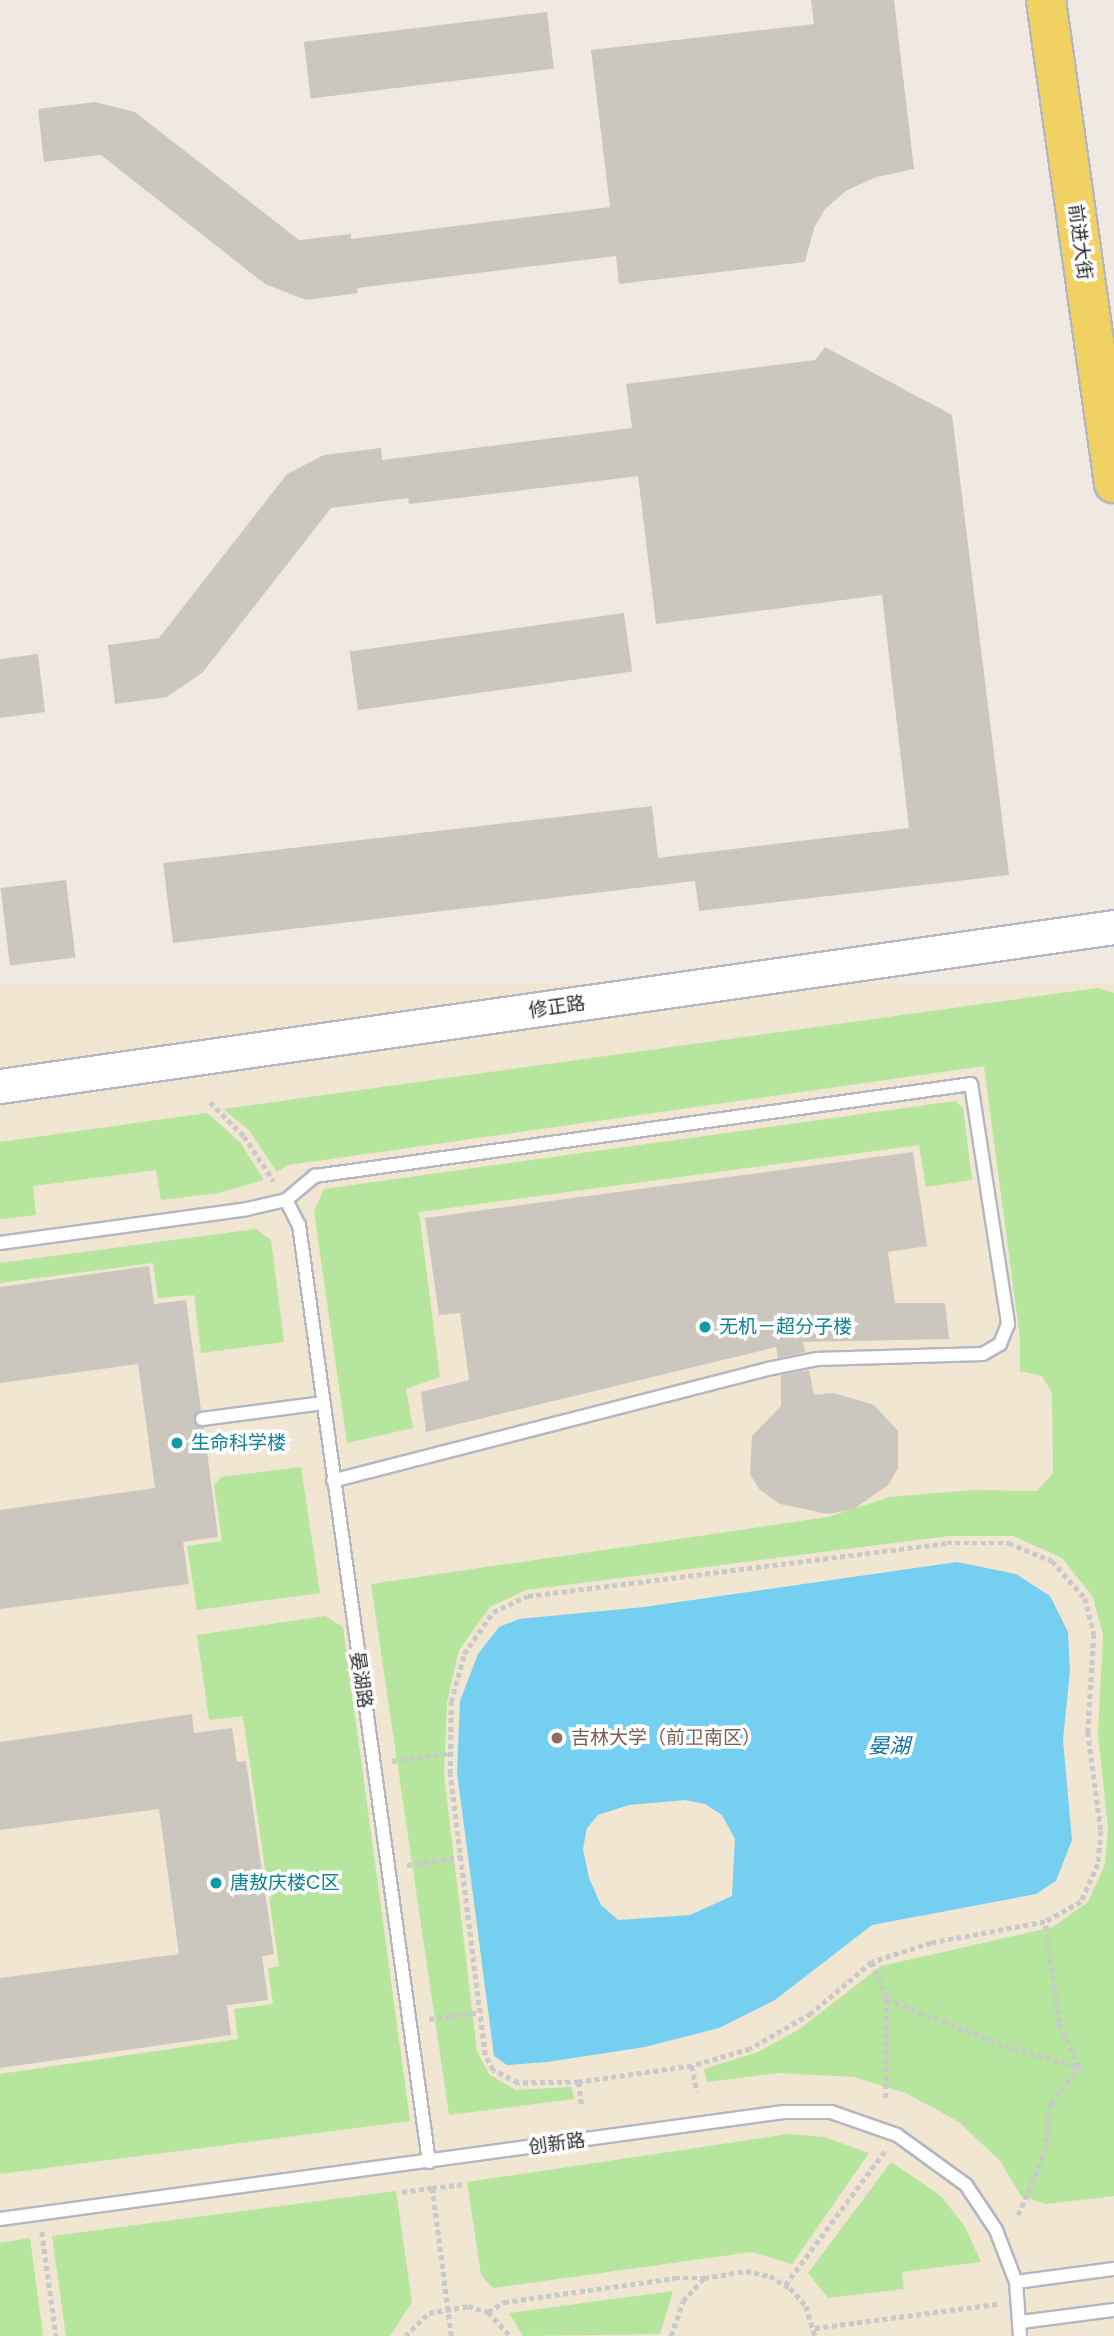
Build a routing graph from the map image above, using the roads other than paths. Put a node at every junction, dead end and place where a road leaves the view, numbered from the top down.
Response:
1 (1046, 0) edge
2 (1114, 483) edge
3 (1114, 927) edge
4 (0, 1086) edge
5 (286, 1200) junction
6 (0, 1243) edge
7 (323, 1403) junction
8 (202, 1419) dead end
9 (333, 1481) junction
10 (429, 2162) junction
11 (0, 2219) edge
12 (1114, 2269) edge
13 (1016, 2282) junction
14 (1114, 2309) edge
15 (1021, 2322) junction
16 (1020, 2336) edge

1 - 2 main road, 前进大街
3 - 4 street, 修正路
5 - 6 lane
5 - 7 lane, 晏湖路
5 - 9 lane
7 - 8 lane
7 - 9 lane, 晏湖路
9 - 10 lane, 晏湖路
10 - 11 lane, 创新路
10 - 13 lane, 创新路
12 - 13 lane
13 - 15 lane, 创新路
14 - 15 lane
15 - 16 lane, 创新路

